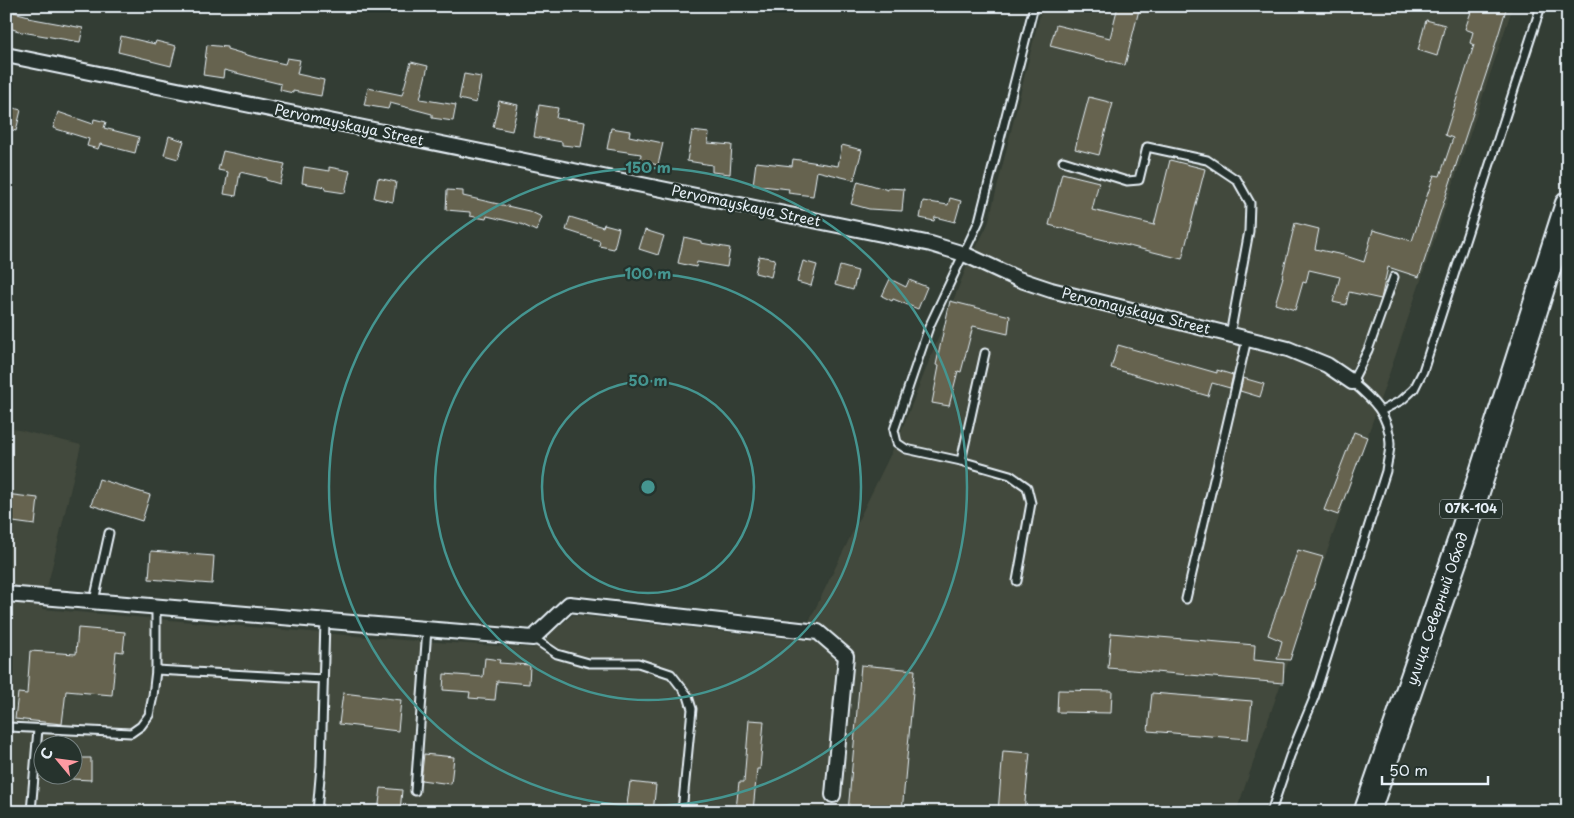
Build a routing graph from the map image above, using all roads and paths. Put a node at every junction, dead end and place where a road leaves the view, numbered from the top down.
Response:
1 (1034, 6) edge
2 (1541, 6) edge
3 (6, 55) edge
4 (1063, 161) dead end
5 (1568, 205) edge
6 (964, 254) junction
7 (1394, 277) dead end
8 (1230, 335) junction
9 (1248, 339) junction
10 (985, 353) dead end
11 (1352, 382) junction
12 (1381, 411) junction
13 (960, 461) junction
14 (109, 533) dead end
15 (1017, 581) dead end
16 (6, 594) edge
17 (1186, 599) dead end
18 (94, 601) junction
19 (156, 606) junction
20 (325, 620) junction
21 (427, 629) junction
22 (532, 638) junction
23 (156, 670) junction
24 (323, 679) junction
25 (9, 727) dead end
26 (38, 729) junction
27 (414, 792) dead end
28 (833, 795) dead end
29 (31, 812) edge
30 (317, 812) edge
31 (682, 812) edge
32 (1271, 812) edge
33 (1368, 812) edge

1 - 6 lane
2 - 12 lane
3 - 6 street, Pervomayskaya Street
4 - 8 lane
5 - 33 highway, улица Северный Обход / 07К-104
6 - 8 street, Pervomayskaya Street
6 - 13 lane
7 - 11 lane
8 - 9 street, Pervomayskaya Street
9 - 11 street, Pervomayskaya Street
9 - 17 lane
10 - 13 lane
11 - 12 lane
12 - 32 lane
13 - 15 lane
14 - 18 lane
16 - 18 street
18 - 19 street
19 - 20 street
19 - 23 lane
20 - 21 street
20 - 24 lane
21 - 22 street
21 - 27 lane
22 - 28 street
22 - 31 lane
23 - 24 lane
23 - 26 lane
24 - 30 lane
25 - 26 lane
26 - 29 lane

